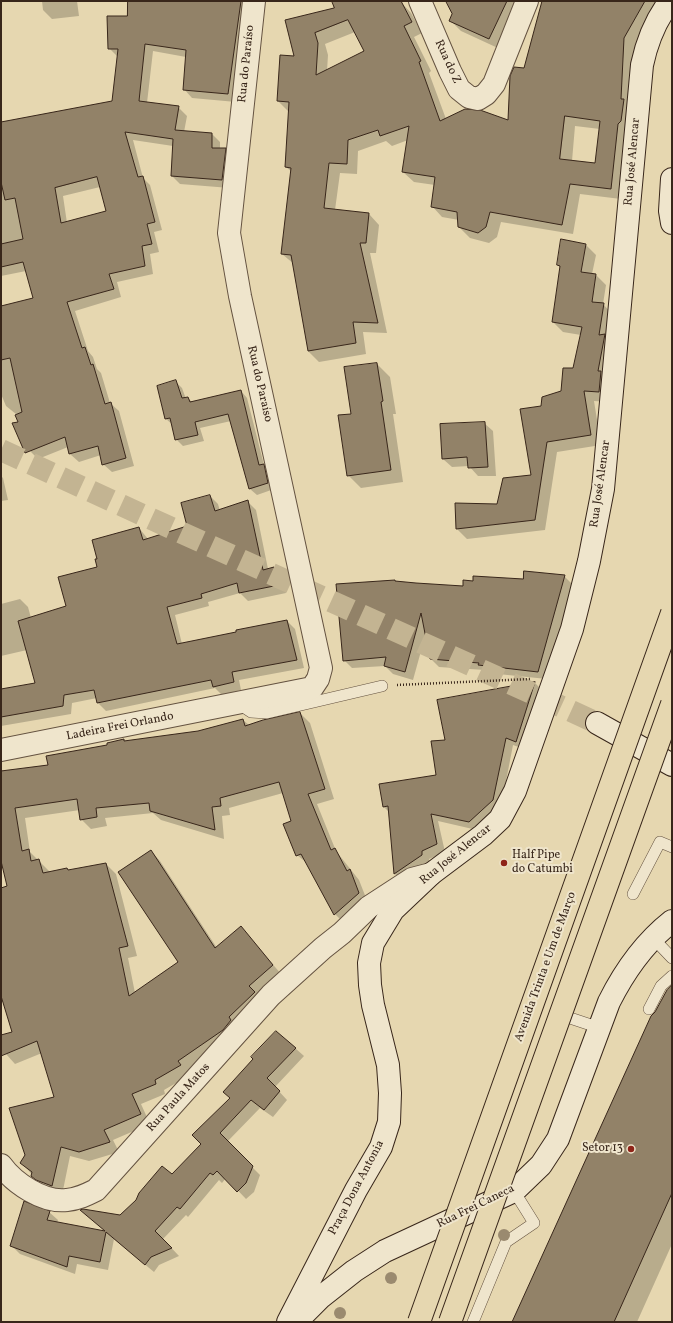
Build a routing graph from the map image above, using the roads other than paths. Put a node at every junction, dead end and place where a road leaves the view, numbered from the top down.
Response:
1 (254, 1) edge
2 (420, 1) edge
3 (527, 1) edge
4 (670, 1) edge
5 (672, 179) edge
6 (672, 224) edge
7 (672, 613) edge
8 (382, 686) road end
9 (239, 704) junction
10 (672, 704) edge
11 (672, 733) edge
12 (1, 750) edge
13 (672, 765) edge
14 (672, 847) edge
15 (431, 874) junction
16 (633, 894) dead end
17 (393, 910) joint
18 (672, 921) edge
19 (342, 933) junction
20 (653, 938) junction
21 (370, 955) junction
22 (672, 958) edge
23 (672, 976) edge
24 (649, 1009) dead end
25 (567, 1017) dead end
26 (600, 1028) junction
27 (1, 1165) edge
28 (514, 1191) junction
29 (288, 1322) edge
30 (296, 1322) edge
31 (419, 1322) edge
32 (450, 1322) edge
33 (473, 1322) edge

1 - 9 street, Rua do Paraíso
2 - 3 street, Rua do Z
4 - 15 street, Rua José Alencar
5 - 6 street
7 - 31 main road, Avenida Trinta e Um de Março, bridge
8 - 9 lane
9 - 12 street, Ladeira Frei Orlando
10 - 32 main road, bridge
11 - 13 street
14 - 16 lane
15 - 17 street, Rua José Alencar
15 - 19 street, Rua Paula Matos
17 - 21 street, Praça Dona Antonia
18 - 20 street, Rua Frei Caneca
19 - 21 street
19 - 27 street, Rua Paula Matos
20 - 22 lane
20 - 26 street, Rua Frei Caneca
21 - 29 street, Praça Dona Antonia
23 - 24 lane
25 - 26 lane
26 - 28 street, Rua Frei Caneca
28 - 30 street, Rua Frei Caneca
28 - 33 lane

